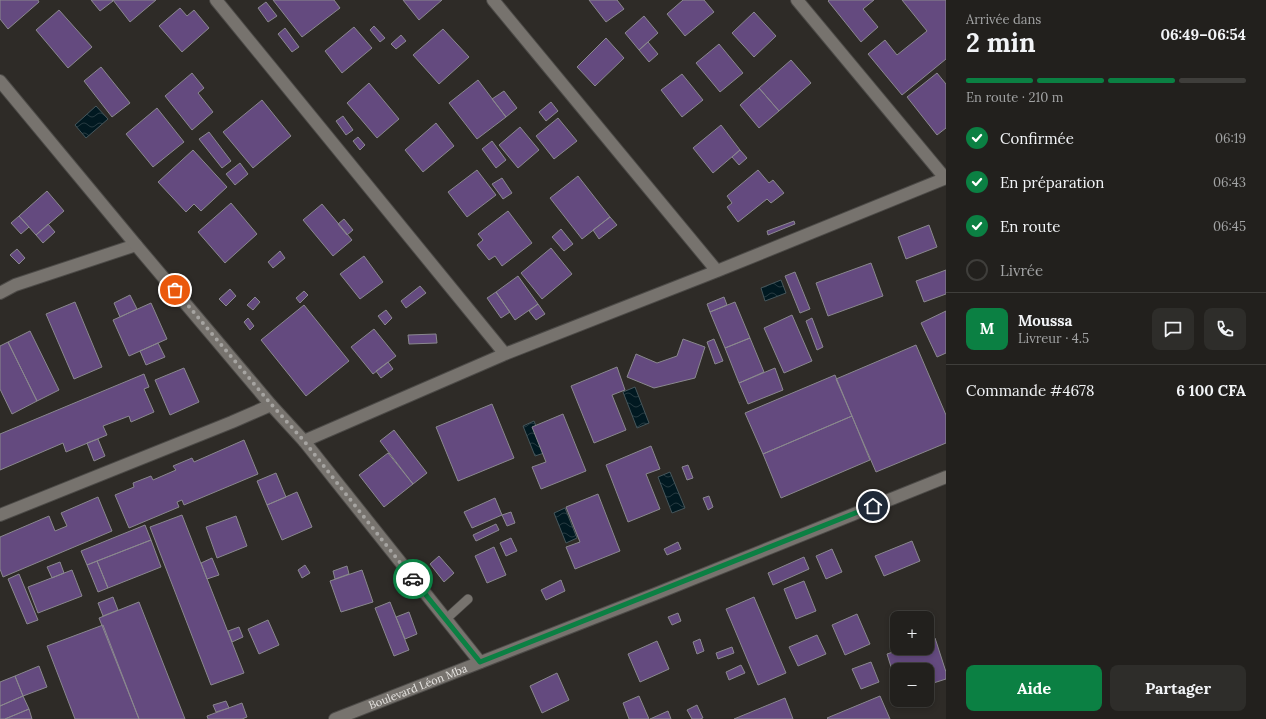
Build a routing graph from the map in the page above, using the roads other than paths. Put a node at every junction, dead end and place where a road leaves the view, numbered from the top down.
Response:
1 (216, 0) edge
2 (492, 0) edge
3 (797, 0) edge
4 (0, 81) edge
5 (946, 178) edge
6 (136, 245) junction
7 (717, 272) junction
8 (0, 293) edge
9 (505, 354) junction
10 (271, 404) junction
11 (304, 441) junction
12 (946, 477) edge
13 (0, 515) edge
14 (468, 599) dead end
15 (445, 620) junction
16 (480, 662) junction
17 (335, 719) edge

1 - 9 street
2 - 7 street
3 - 5 street
4 - 6 street
5 - 7 street
6 - 8 street
6 - 10 street
7 - 9 street
9 - 11 street
10 - 11 street
10 - 13 street
11 - 15 street
12 - 16 street, Boulevard Léon Mba
14 - 15 lane
15 - 16 street
16 - 17 street, Boulevard Léon Mba

